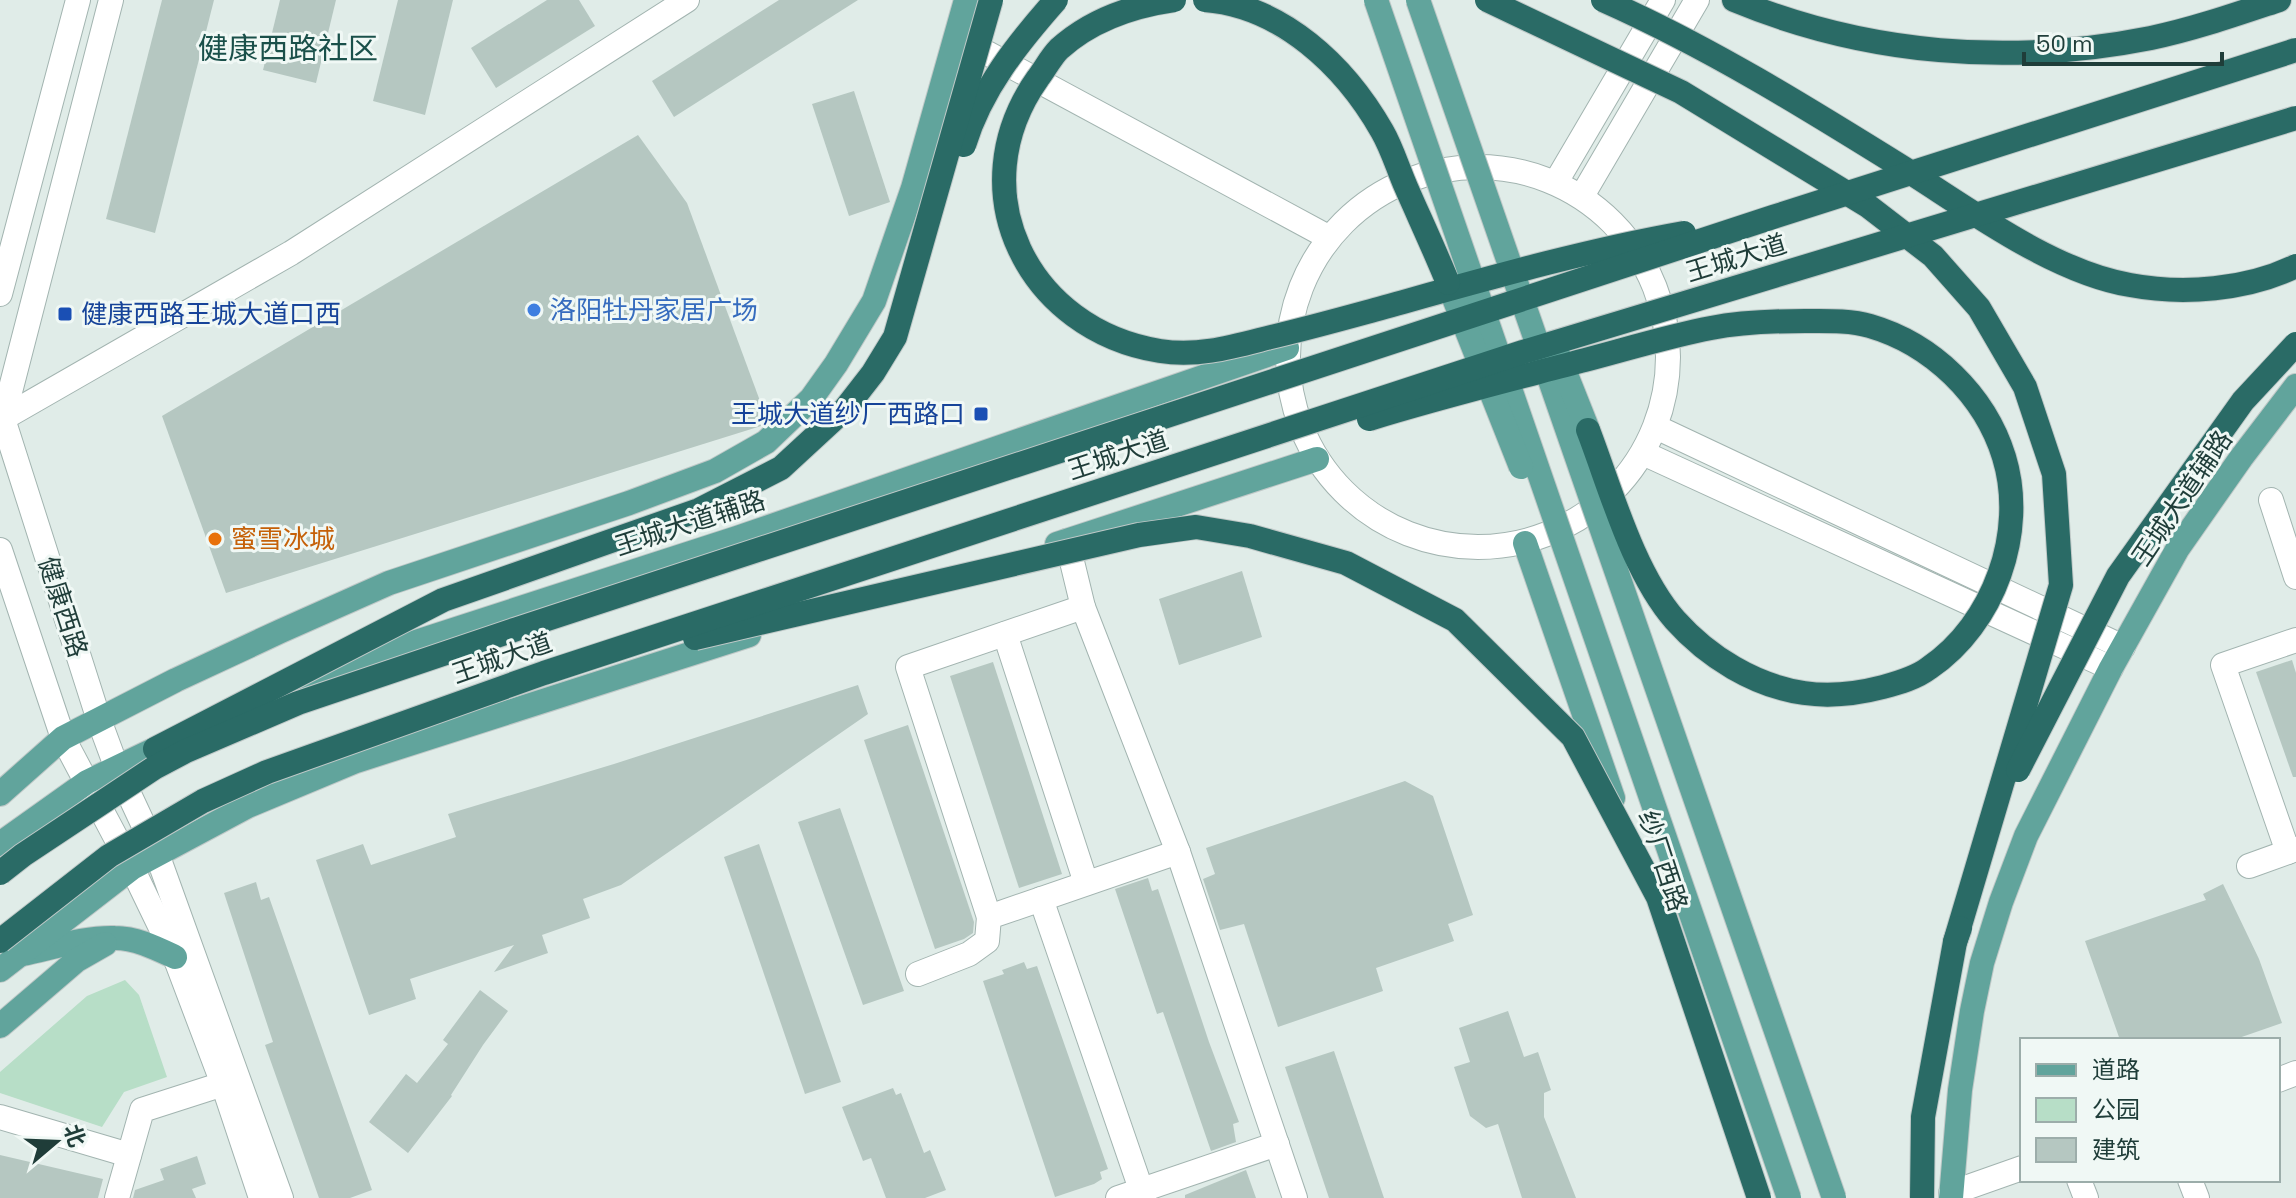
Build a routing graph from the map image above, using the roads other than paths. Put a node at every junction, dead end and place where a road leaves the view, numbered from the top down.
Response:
1 (78, 0) edge
2 (111, 0) edge
3 (687, 0) edge
4 (966, 0) edge
5 (991, 0) edge
6 (1056, 0) edge
7 (1174, 0) edge
8 (1205, 0) edge
9 (1376, 0) edge
10 (1418, 0) edge
11 (1487, 0) edge
12 (1603, 0) edge
13 (1663, 0) edge
14 (1697, 0) edge
15 (1734, 0) edge
16 (2279, 0) edge
17 (1429, 30) junction
18 (956, 37) junction
19 (2296, 50) edge
20 (2296, 118) edge
21 (1556, 182) junction
22 (1582, 196) junction
23 (1773, 217) junction
24 (1328, 237) junction
25 (2296, 266) edge
26 (1448, 283) joint
27 (0, 294) edge
28 (895, 337) junction
29 (2296, 344) edge
30 (1287, 348) junction
31 (2296, 386) edge
32 (1, 420) edge
33 (1656, 427) junction
34 (1588, 430) joint
35 (1643, 453) junction
36 (1317, 459) junction
37 (2271, 500) dead end
38 (1067, 541) junction
39 (1525, 543) junction
40 (0, 550) edge
41 (2296, 577) edge
42 (1083, 607) junction
43 (1005, 634) junction
44 (2296, 640) edge
45 (2117, 658) junction
46 (544, 673) junction
47 (99, 720) junction
48 (63, 738) junction
49 (116, 766) junction
50 (87, 782) junction
51 (1648, 791) junction
52 (0, 794) edge
53 (0, 844) edge
54 (2292, 851) edge
55 (1178, 852) junction
56 (157, 854) junction
57 (0, 858) edge
58 (2249, 866) dead end
59 (132, 868) junction
60 (0, 873) edge
61 (1086, 883) junction
62 (1041, 899) junction
63 (989, 917) junction
64 (117, 938) junction
65 (1955, 942) junction
66 (5, 955) edge
67 (175, 957) junction
68 (918, 974) dead end
69 (0, 1026) edge
70 (223, 1084) junction
71 (0, 1117) edge
72 (1277, 1144) junction
73 (129, 1155) junction
74 (2020, 1169) edge
75 (1951, 1195) edge
76 (1135, 1196) edge
77 (117, 1198) edge
78 (261, 1198) edge
79 (281, 1198) edge
80 (1295, 1198) edge
81 (1748, 1198) edge
82 (1759, 1198) edge
83 (1789, 1198) edge
84 (1834, 1198) edge
85 (1922, 1198) edge

1 - 27 street
2 - 32 street
3 - 32 street
4 - 18 main road
5 - 28 highway, bridge
6 - 28 highway, bridge
7 - 23 highway, bridge
8 - 26 highway, bridge
9 - 51 main road, bridge
10 - 17 main road, bridge
11 - 65 highway, bridge
12 - 25 highway, bridge
13 - 21 street
14 - 22 street
15 - 16 highway
17 - 34 main road, bridge
17 - 84 main road, bridge
18 - 24 street
18 - 47 main road, 王城大道辅路
19 - 23 highway, 王城大道, bridge
20 - 46 highway, 王城大道, bridge
21 - 22 street
21 - 24 street
22 - 33 street
23 - 60 highway, 王城大道, bridge
24 - 30 street
26 - 51 main road, bridge
28 - 57 highway, bridge
29 - 65 highway, bridge
30 - 36 street
30 - 49 main road, 王城大道辅路
31 - 45 main road, 王城大道辅路
32 - 47 street, 健康西路
33 - 35 street
33 - 45 street
34 - 46 highway, bridge
35 - 39 street
35 - 45 street
36 - 38 main road
36 - 39 street
37 - 41 street
38 - 42 street
38 - 56 main road
39 - 81 main road, 纱厂西路
40 - 48 street, 健康西路
42 - 43 street
42 - 55 street
43 - 61 street
43 - 63 street
44 - 54 street
45 - 75 main road
46 - 66 highway, 王城大道, bridge
46 - 82 highway, bridge
47 - 48 main road, 王城大道辅路
47 - 49 street, 健康西路
48 - 50 street, 健康西路
48 - 52 main road, 王城大道辅路
49 - 50 main road, 王城大道辅路
49 - 56 street, 健康西路
50 - 53 main road, 王城大道辅路
50 - 59 street, 健康西路
51 - 83 main road, bridge
54 - 58 street
55 - 61 street
55 - 72 street
56 - 59 main road
56 - 79 street, 健康西路
59 - 66 main road
59 - 67 street, 健康西路
61 - 62 street
62 - 63 street
62 - 76 street
63 - 68 street
64 - 66 main road
64 - 67 main road
64 - 69 main road
65 - 85 highway, bridge
67 - 70 street, 健康西路
70 - 73 street
70 - 78 street, 健康西路
71 - 73 street
72 - 76 street
72 - 80 street
73 - 77 street
74 - 75 street

